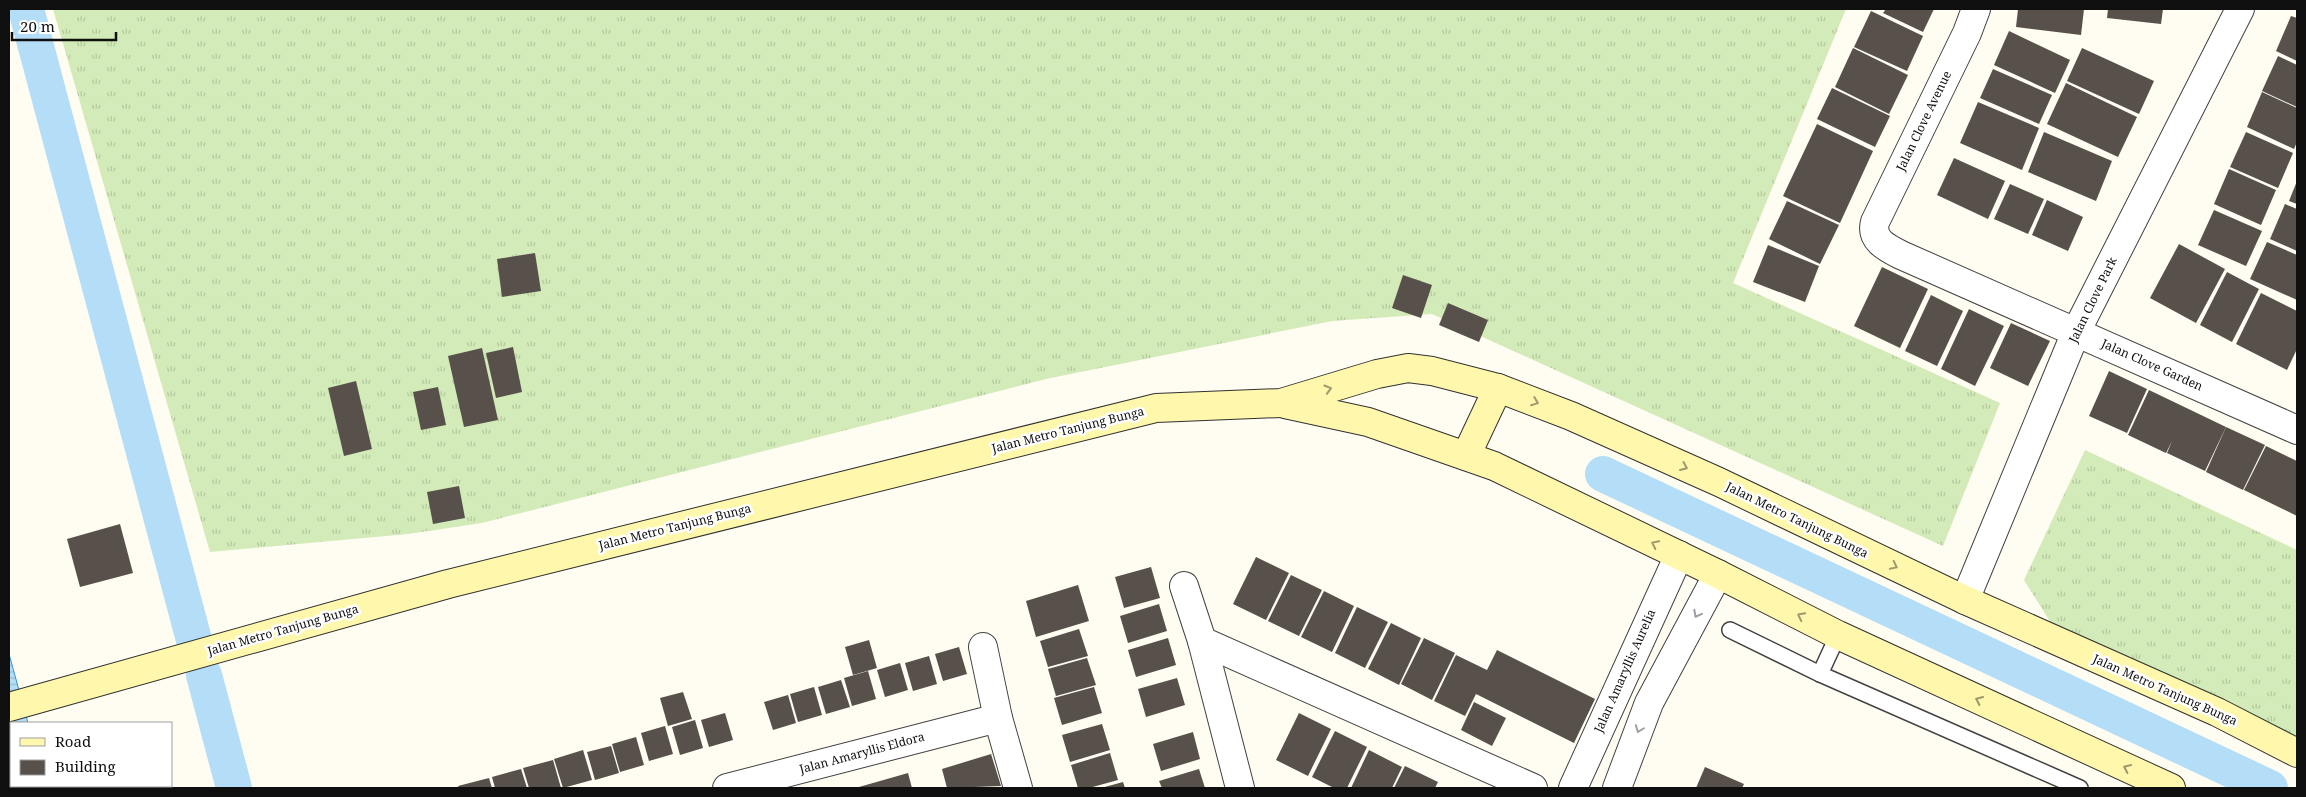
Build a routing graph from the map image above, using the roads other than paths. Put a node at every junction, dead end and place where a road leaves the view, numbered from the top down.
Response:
1 (1976, 9) edge
2 (2240, 9) edge
3 (1875, 233) joint
4 (2076, 332) junction
5 (1498, 388) junction
6 (1281, 403) junction
7 (2294, 420) edge
8 (1466, 456) junction
9 (1679, 555) junction
10 (1718, 574) junction
11 (1184, 586) dead end
12 (1964, 600) junction
13 (1730, 630) dead end
14 (1838, 635) junction
15 (1202, 641) junction
16 (984, 647) dead end
17 (1820, 674) junction
18 (1620, 683) junction
19 (1652, 698) junction
20 (9, 706) edge
21 (998, 718) junction
22 (2297, 752) edge
23 (804, 779) edge
24 (727, 788) edge
25 (1018, 788) edge
26 (1240, 788) edge
27 (1533, 788) edge
28 (1573, 788) edge
29 (1617, 788) edge
30 (2080, 788) edge
31 (2172, 788) edge

1 - 3 street, Jalan Clove Avenue
2 - 4 street, Jalan Clove Park
3 - 4 street, Jalan Clove Garden
4 - 7 street, Jalan Clove Garden
4 - 12 street, Jalan Clove Park
6 -> 5 main road, Jalan Metro Tanjung Bunga
5 - 8 main road
5 -> 12 main road, Jalan Metro Tanjung Bunga
6 - 8 main road, Jalan Metro Tanjung Bunga
6 - 20 main road, Jalan Metro Tanjung Bunga
9 -> 8 main road, Jalan Metro Tanjung Bunga
9 - 10 main road, Jalan Metro Tanjung Bunga
9 - 18 street, Jalan Amaryllis Aurelia
14 -> 10 main road, Jalan Metro Tanjung Bunga
10 -> 19 street
11 - 15 street
12 - 22 main road, Jalan Metro Tanjung Bunga
13 - 17 lane
14 - 17 lane
31 -> 14 main road, Jalan Metro Tanjung Bunga
15 - 26 street
15 - 27 street
16 - 21 street
17 - 30 lane
18 - 19 street
18 - 28 street, Jalan Amaryllis Aurelia
19 -> 29 street
21 - 23 street, Jalan Amaryllis Eldora
21 - 25 street
23 - 24 street, Jalan Amaryllis Eldora

